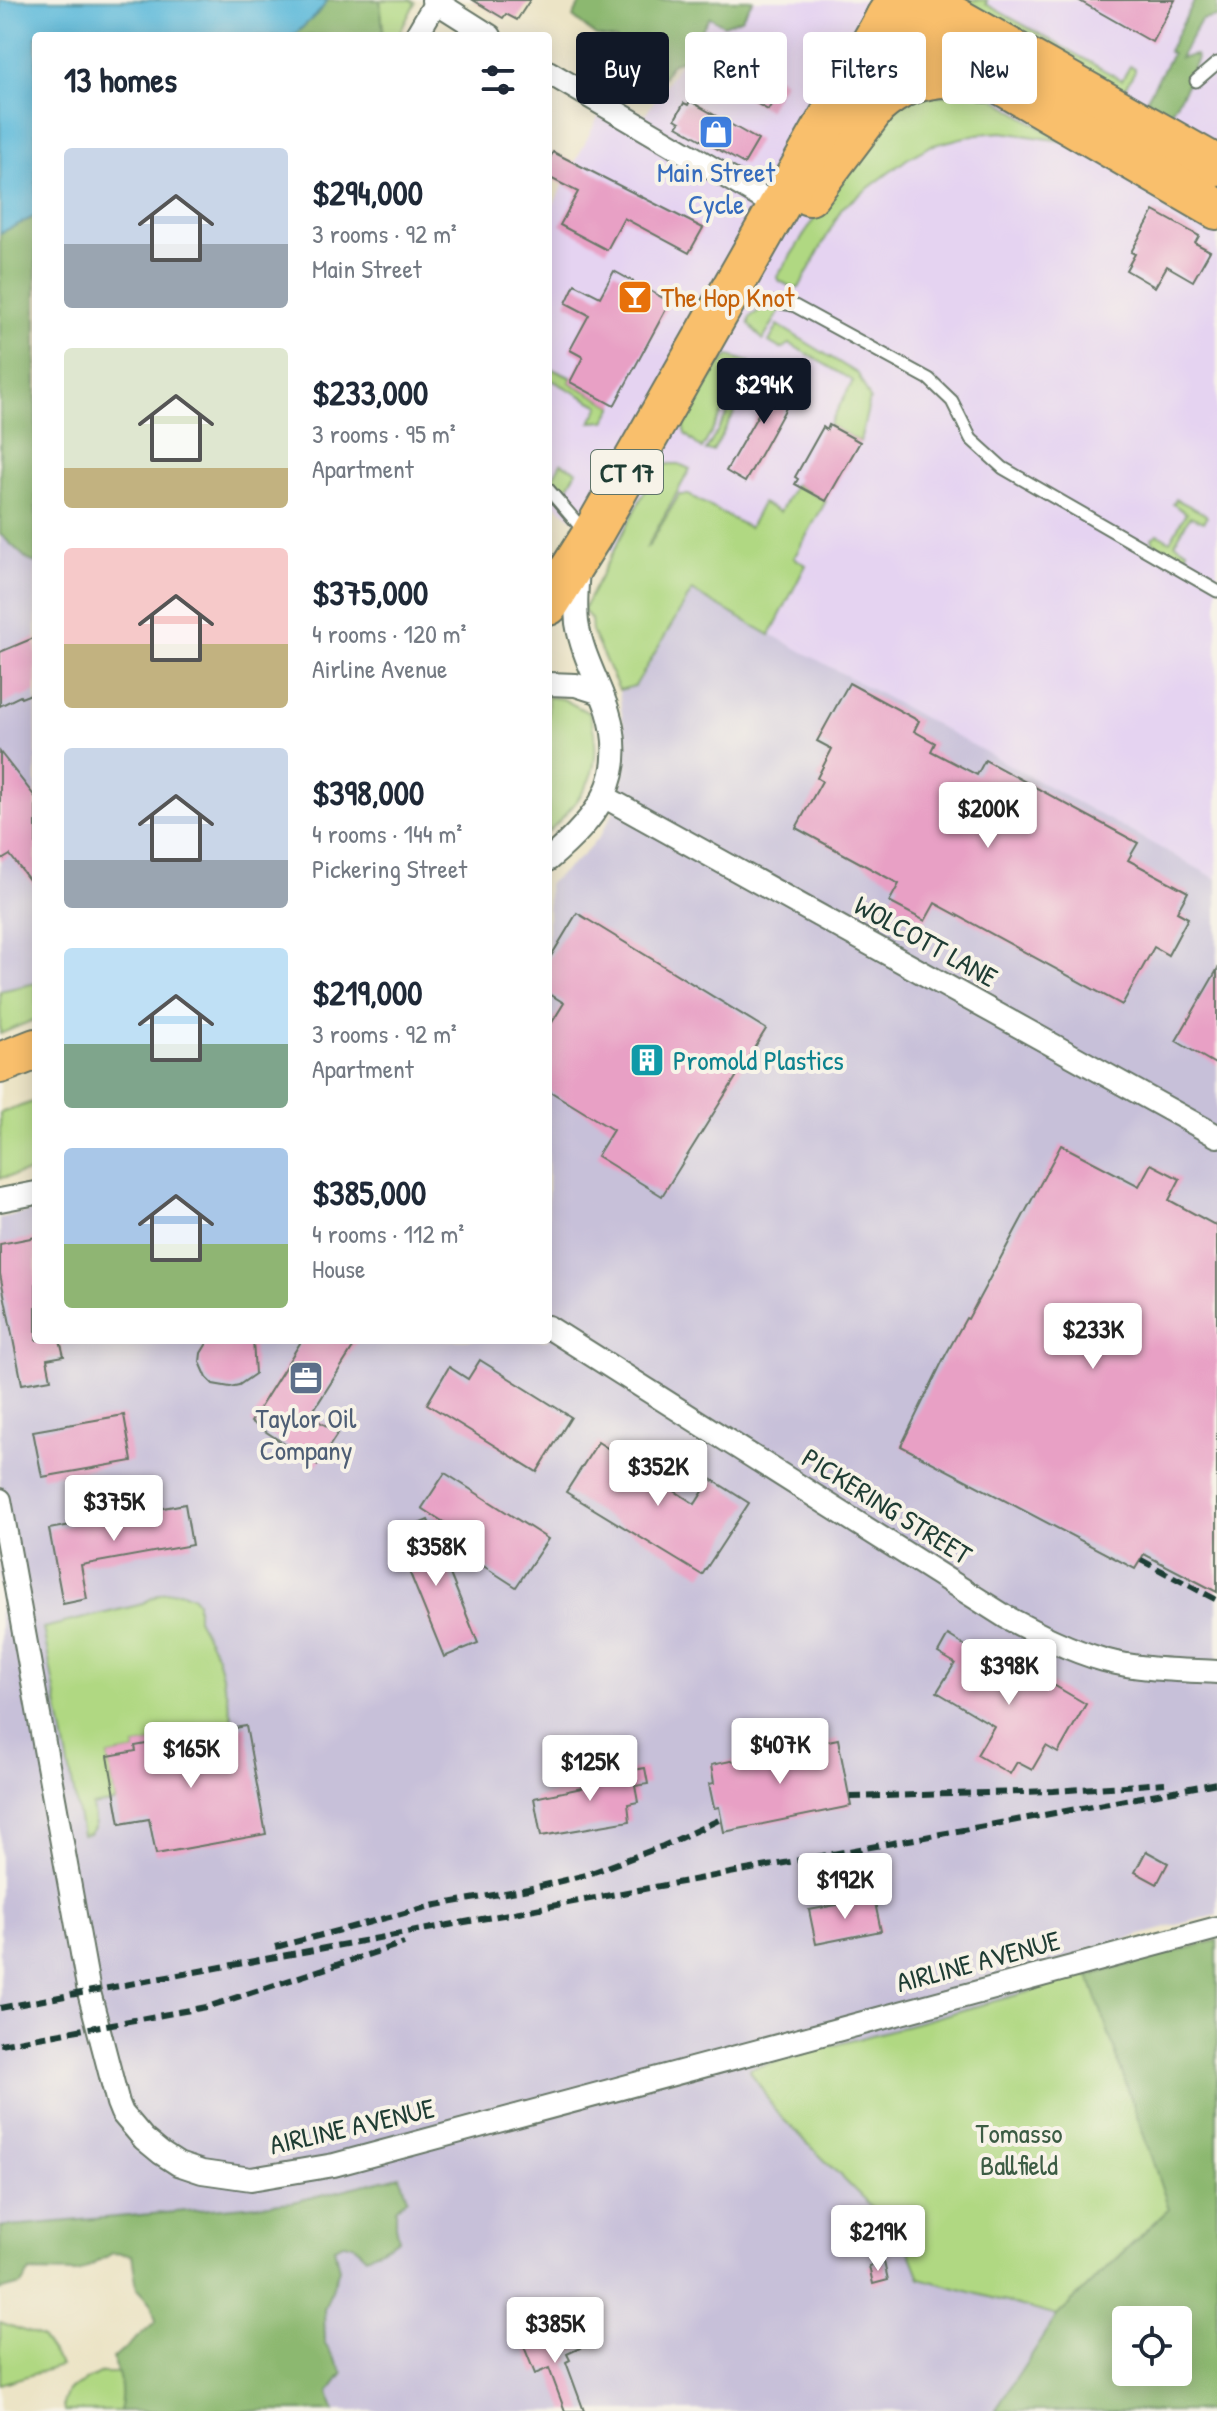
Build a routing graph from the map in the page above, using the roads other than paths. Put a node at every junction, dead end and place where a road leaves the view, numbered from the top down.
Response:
1 (924, 0) edge
2 (435, 1) edge
3 (891, 9) edge
4 (418, 32) edge
5 (484, 32) edge
6 (942, 43) edge
7 (1217, 63) edge
8 (552, 75) edge
9 (942, 77) edge
10 (1196, 81) dead end
11 (1035, 104) edge
12 (1217, 166) edge
13 (1217, 209) edge
14 (769, 223) junction
15 (727, 297) junction
16 (552, 500) edge
17 (572, 556) edge
18 (1217, 591) edge
19 (552, 597) edge
20 (552, 684) edge
21 (601, 693) junction
22 (605, 797) junction
23 (552, 856) edge
24 (32, 1051) edge
25 (0, 1063) edge
26 (1217, 1136) edge
27 (32, 1194) edge
28 (0, 1200) edge
29 (552, 1330) edge
30 (0, 1500) edge
31 (1217, 1672) edge
32 (1217, 1928) edge

1 - 12 highway
2 - 4 street
2 - 5 street
3 - 6 highway
3 - 14 highway, CT 17
7 - 10 lane
8 - 14 street
9 - 14 highway, CT 17
11 - 13 highway, CT 17
14 - 15 highway, CT 17
15 - 17 highway, CT 17
15 - 18 lane
16 - 17 lane
17 - 19 highway, CT 17
17 - 21 street
20 - 21 street
21 - 22 street
22 - 23 street
22 - 26 street, WOLCOTT LANE
24 - 25 highway
27 - 28 street
29 - 31 street, PICKERING STREET
30 - 32 street, AIRLINE AVENUE

